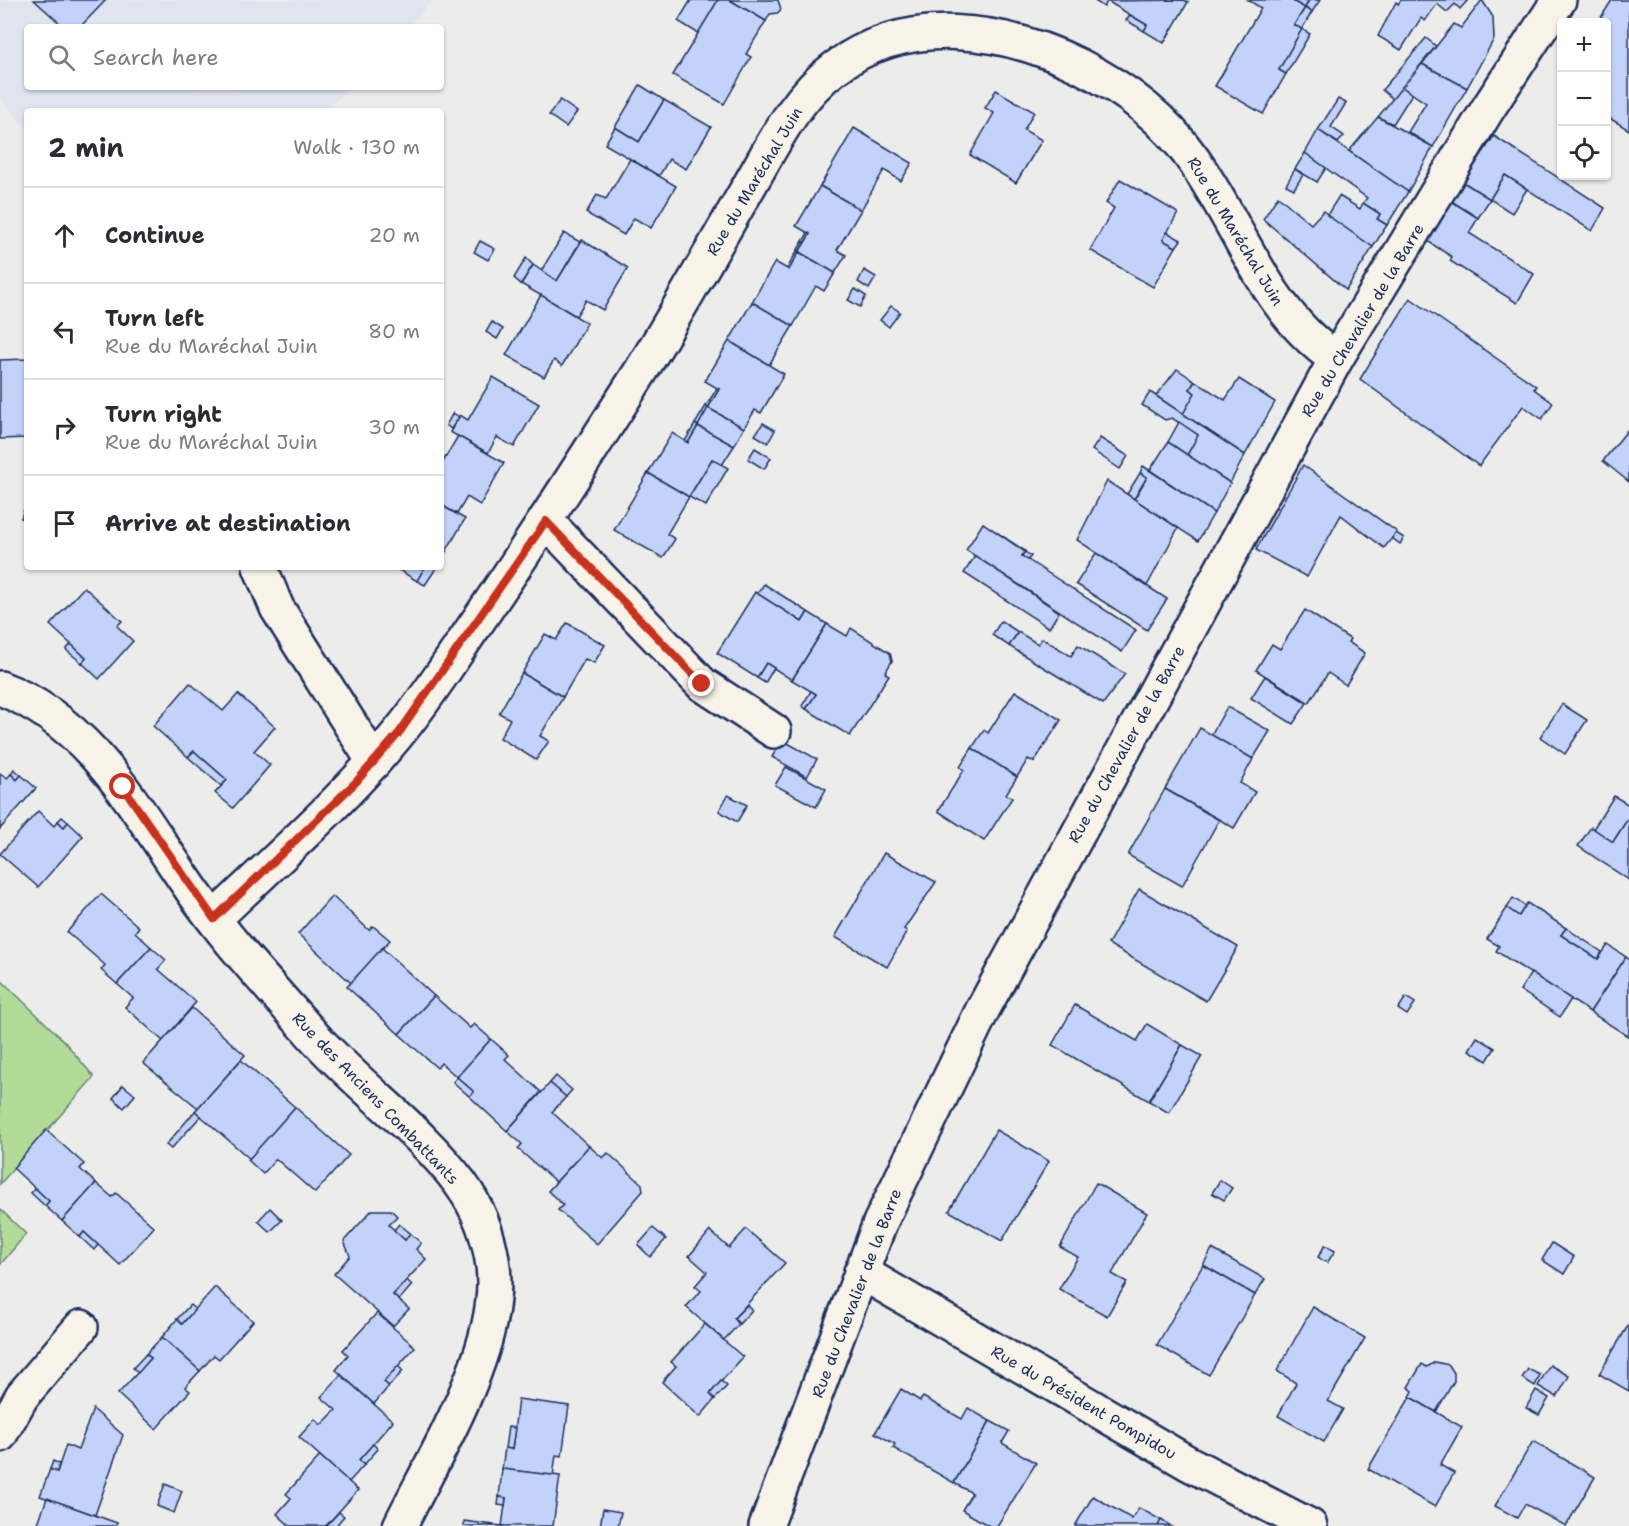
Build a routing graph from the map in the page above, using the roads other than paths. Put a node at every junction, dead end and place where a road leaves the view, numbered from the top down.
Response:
1 (1559, 0) edge
2 (1336, 360) junction
3 (546, 521) junction
4 (261, 570) edge
5 (0, 688) edge
6 (774, 731) dead end
7 (374, 762) junction
8 (214, 919) junction
9 (861, 1272) junction
10 (81, 1327) dead end
11 (0, 1435) edge
12 (400, 1526) edge
13 (766, 1526) edge
14 (1310, 1526) edge

1 - 2 street, Rue du Chevalier de la Barre
2 - 3 street, Rue du Maréchal Juin
2 - 9 street, Rue du Chevalier de la Barre
3 - 6 street
3 - 7 street, Rue du Maréchal Juin
4 - 7 street
5 - 8 street, Rue des Anciens Combattants
7 - 8 street, Rue du Maréchal Juin
8 - 12 street, Rue des Anciens Combattants
9 - 13 street, Rue du Chevalier de la Barre
9 - 14 street, Rue du Président Pompidou
10 - 11 street

